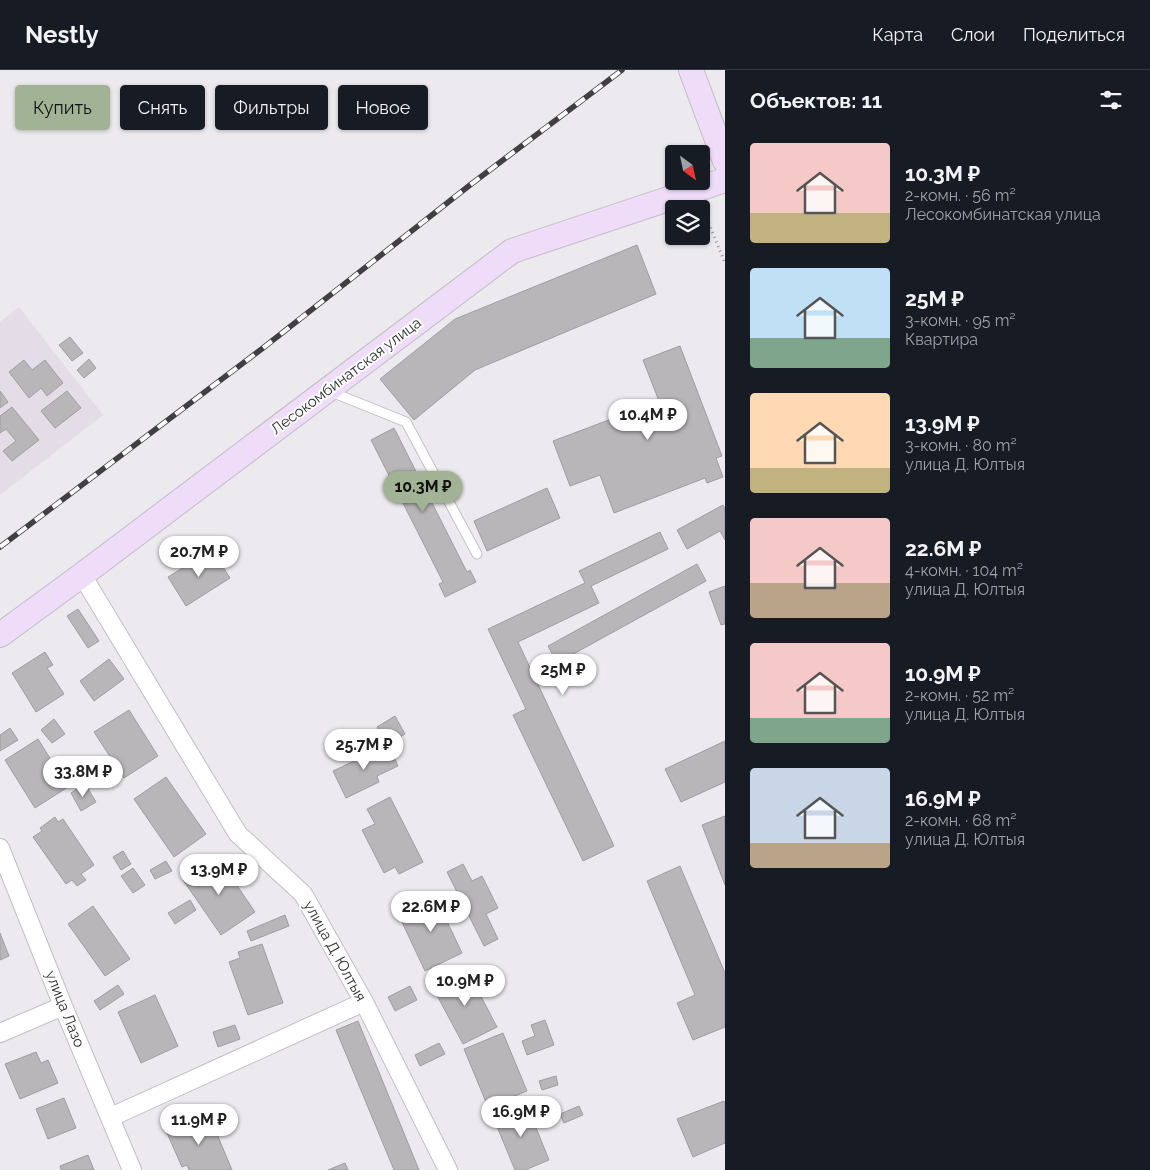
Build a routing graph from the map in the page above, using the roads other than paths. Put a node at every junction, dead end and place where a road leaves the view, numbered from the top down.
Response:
1 (691, 70) edge
2 (725, 161) edge
3 (725, 180) edge
4 (327, 390) junction
5 (477, 554) dead end
6 (82, 575) junction
7 (0, 635) edge
8 (0, 848) edge
9 (364, 1002) junction
10 (64, 1006) junction
11 (0, 1033) edge
12 (111, 1117) junction
13 (132, 1170) edge
14 (448, 1170) edge

1 - 2 main road
3 - 4 main road, Лесокомбинатская улица
4 - 5 lane
4 - 6 main road, Лесокомбинатская улица
6 - 7 main road, Лесокомбинатская улица
6 - 9 street, улица Д. Юлтыя
8 - 10 street, улица Лазо
9 - 12 street
9 - 14 street, улица Д. Юлтыя
10 - 11 street
10 - 12 street, улица Лазо
12 - 13 street, улица Лазо

